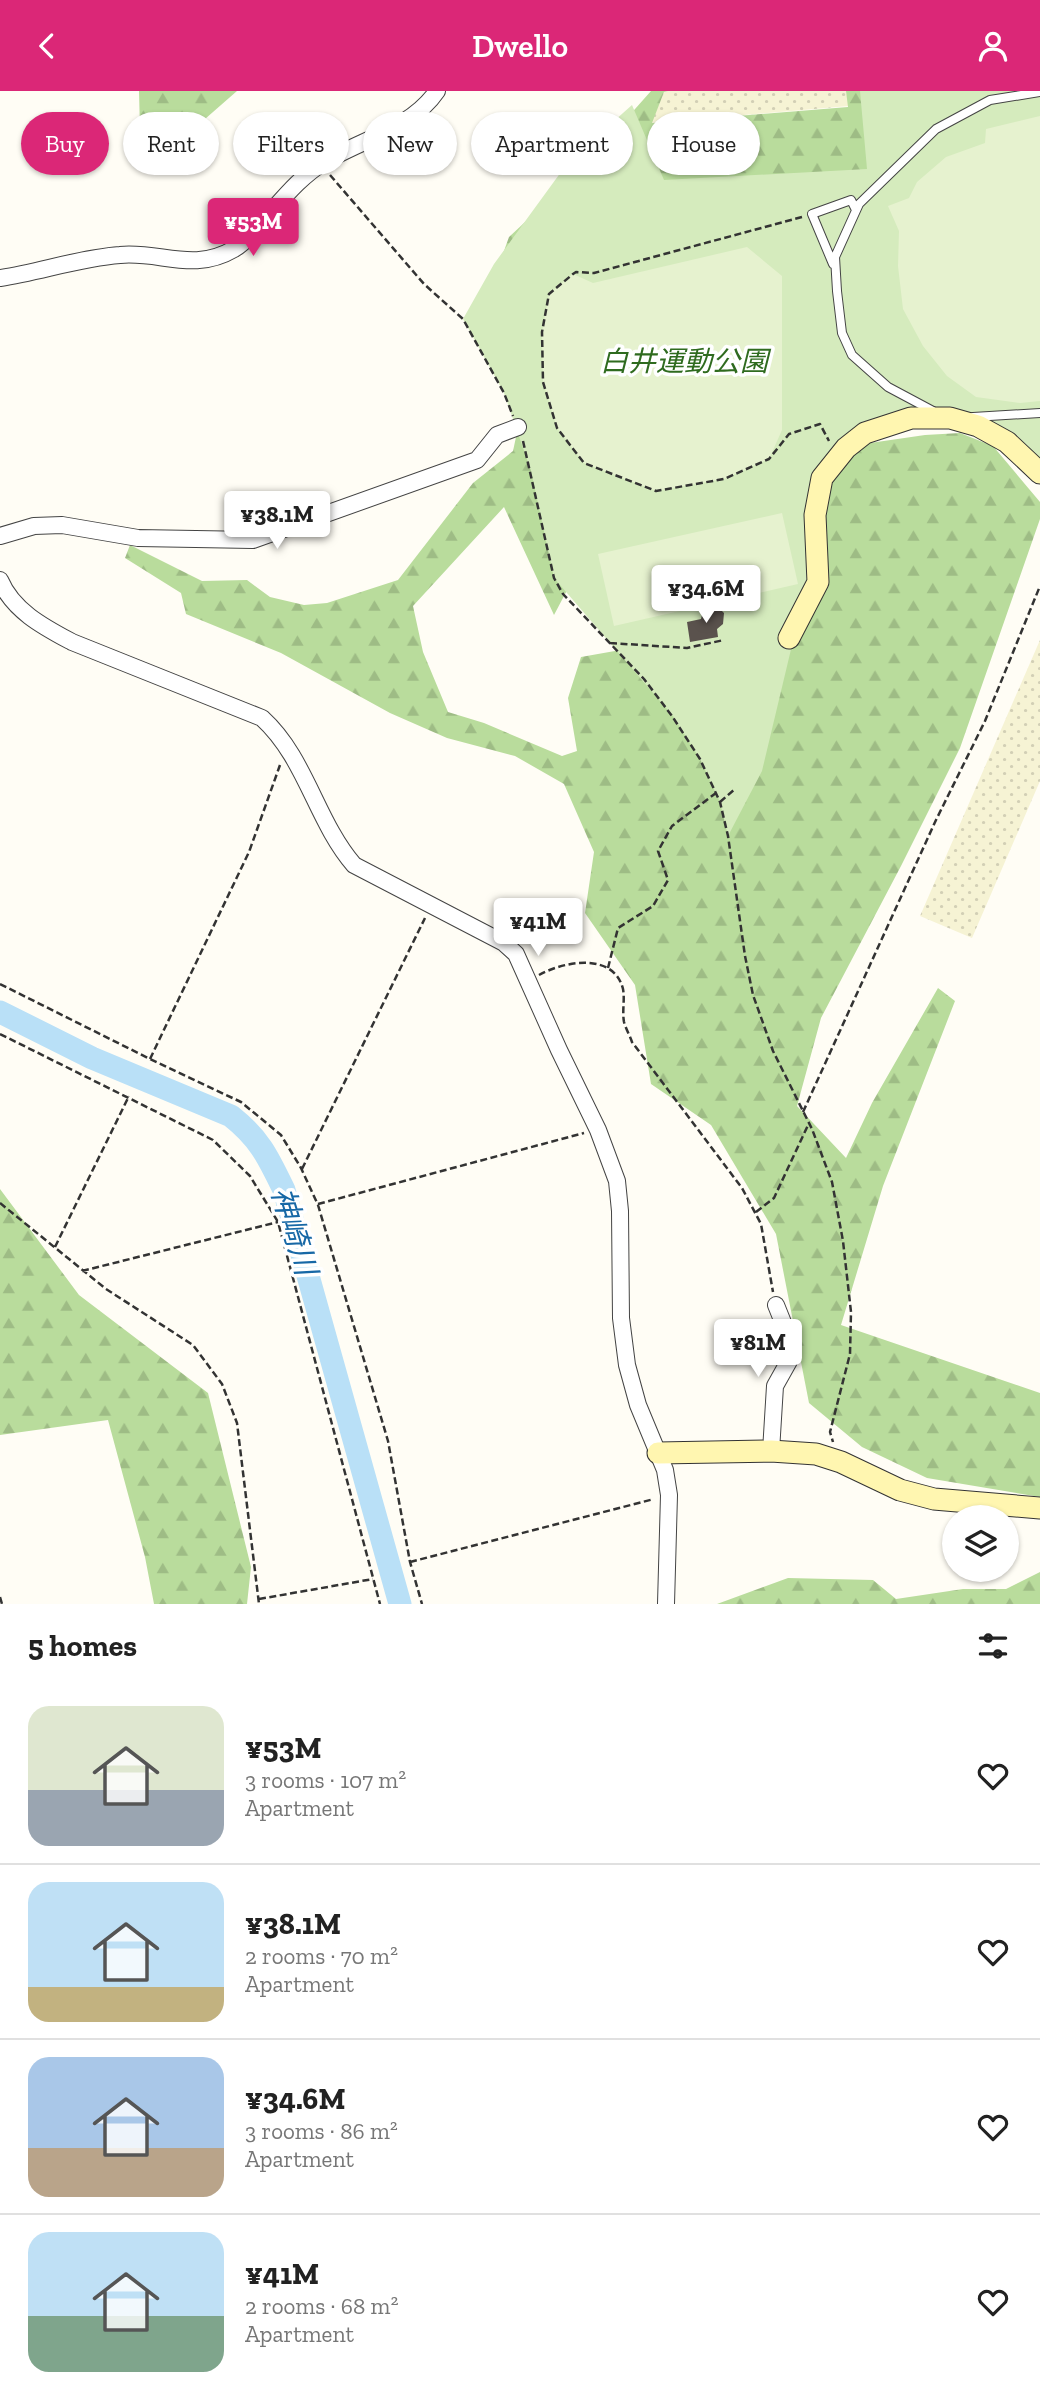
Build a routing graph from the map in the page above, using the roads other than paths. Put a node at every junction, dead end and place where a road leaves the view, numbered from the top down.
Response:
1 (437, 91) edge
2 (1040, 92) edge
3 (856, 210) junction
4 (836, 270) junction
5 (0, 278) edge
6 (1040, 413) edge
7 (950, 418) junction
8 (518, 427) road end
9 (1040, 473) edge
10 (0, 536) edge
11 (0, 580) edge
12 (789, 638) dead end
13 (776, 1305) road end
14 (771, 1451) junction
15 (658, 1453) junction
16 (1040, 1508) edge
17 (666, 1604) edge

1 - 5 street
2 - 3 lane
3 - 4 lane
3 - 4 lane
4 - 7 lane
6 - 7 lane
7 - 9 street
7 - 12 street
8 - 10 street
11 - 15 street
13 - 14 street
14 - 15 street
14 - 16 street
15 - 17 street

